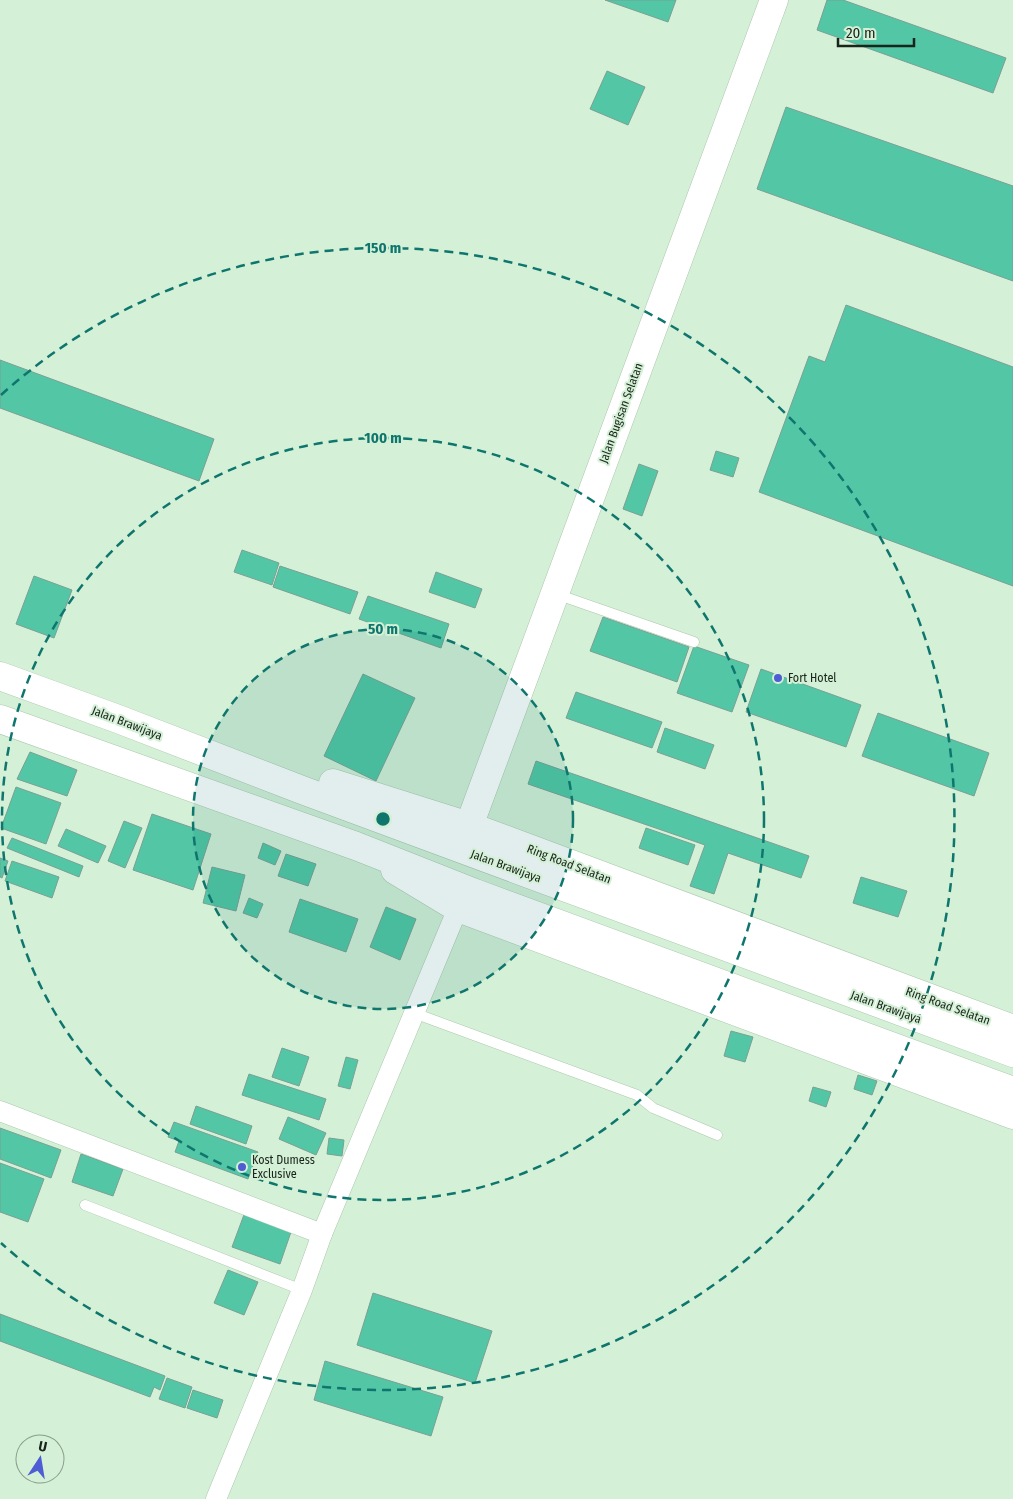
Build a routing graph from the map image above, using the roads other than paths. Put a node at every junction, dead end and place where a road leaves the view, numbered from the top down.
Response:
1 (774, 0) edge
2 (555, 593) junction
3 (694, 642) dead end
4 (0, 676) edge
5 (0, 719) edge
6 (118, 719) junction
7 (469, 826) junction
8 (356, 846) junction
9 (458, 908) junction
10 (414, 1013) junction
11 (1013, 1030) edge
12 (1013, 1054) edge
13 (1013, 1091) edge
14 (0, 1111) edge
15 (1013, 1115) edge
16 (717, 1135) dead end
17 (85, 1204) dead end
18 (322, 1234) junction
19 (302, 1290) junction
20 (216, 1499) edge

1 - 2 main road, Jalan Bugisan Selatan
2 - 3 lane
2 - 7 main road, Jalan Bugisan Selatan
4 - 6 main road, Jalan Brawijaya
5 - 8 main road
6 - 7 main road, Ring Road Selatan
6 - 12 main road, Jalan Brawijaya
7 - 11 main road, Ring Road Selatan
8 - 9 main road
8 - 13 main road
9 - 10 street
9 - 15 main road
10 - 16 lane
10 - 18 street
14 - 18 street
17 - 19 lane
18 - 19 street
19 - 20 street

